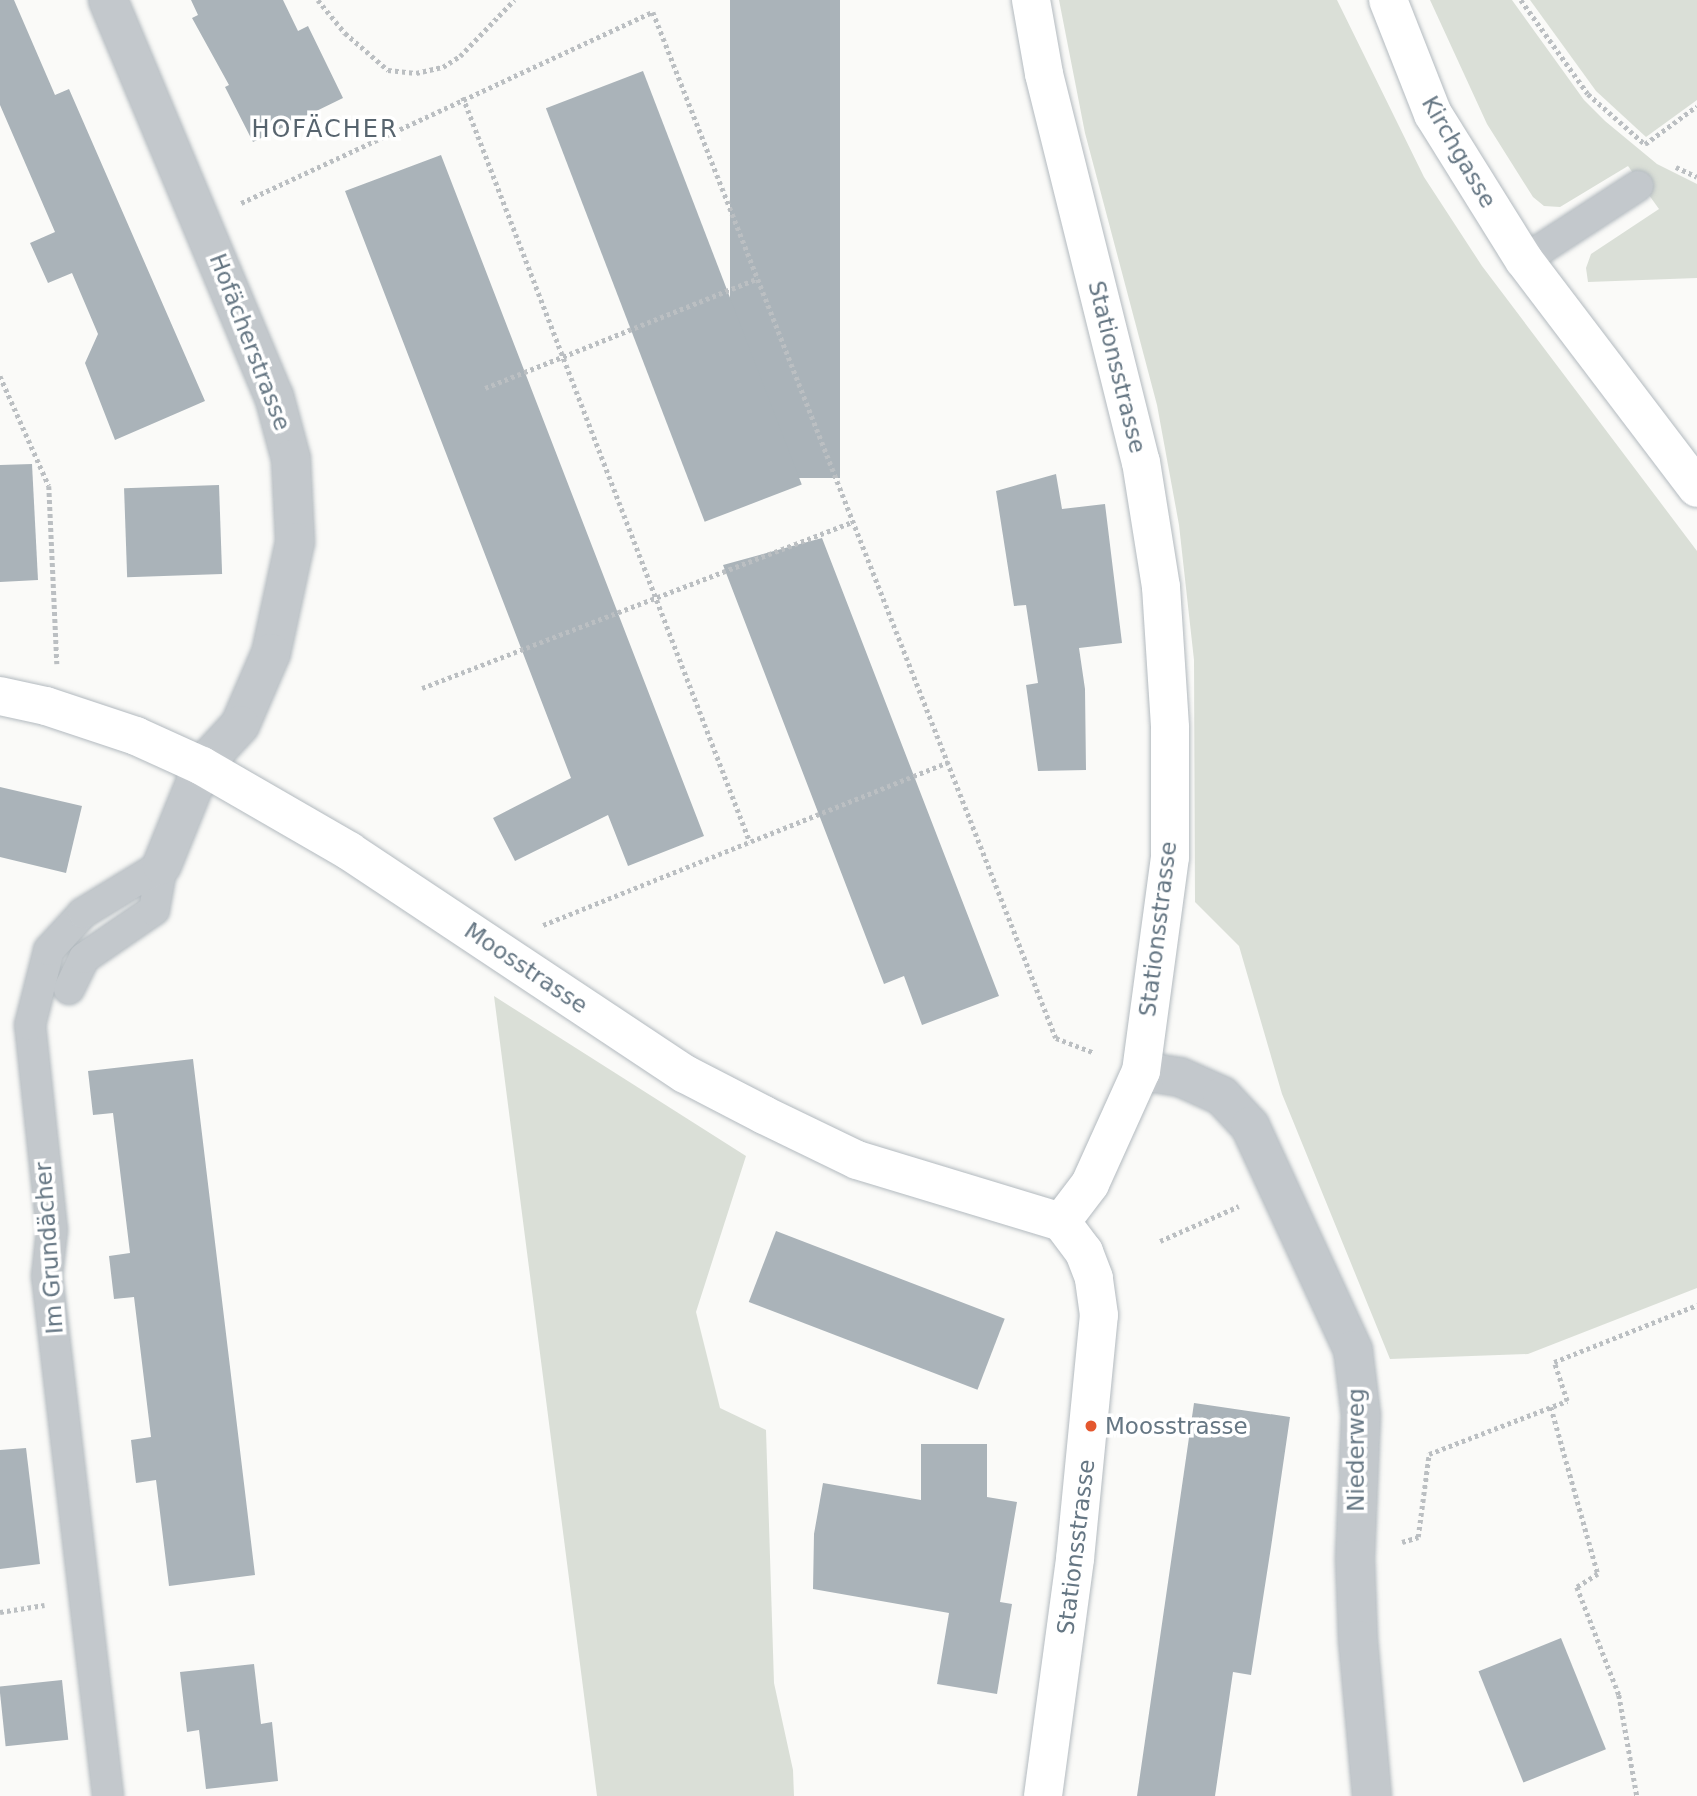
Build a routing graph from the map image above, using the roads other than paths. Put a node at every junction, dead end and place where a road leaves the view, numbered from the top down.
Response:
1 (108, 0) edge
2 (1031, 0) edge
3 (1388, 0) edge
4 (1638, 186) dead end
5 (1524, 260) junction
6 (1697, 488) edge
7 (0, 696) edge
8 (202, 766) junction
9 (162, 865) junction
10 (69, 989) dead end
11 (1140, 1071) junction
12 (1061, 1222) junction
13 (108, 1796) edge
14 (1043, 1796) edge
15 (1372, 1796) edge

1 - 8 street, Hofächerstrasse
2 - 11 street, Stationsstrasse
3 - 5 street, Kirchgasse
4 - 5 lane
5 - 6 street, Kirchgasse
7 - 8 street, Moosstrasse
8 - 9 street
8 - 12 street, Moosstrasse
9 - 10 lane
9 - 13 lane, Im Grundächer
11 - 12 street, Stationsstrasse
11 - 15 street, Niederweg
12 - 14 street, Stationsstrasse

